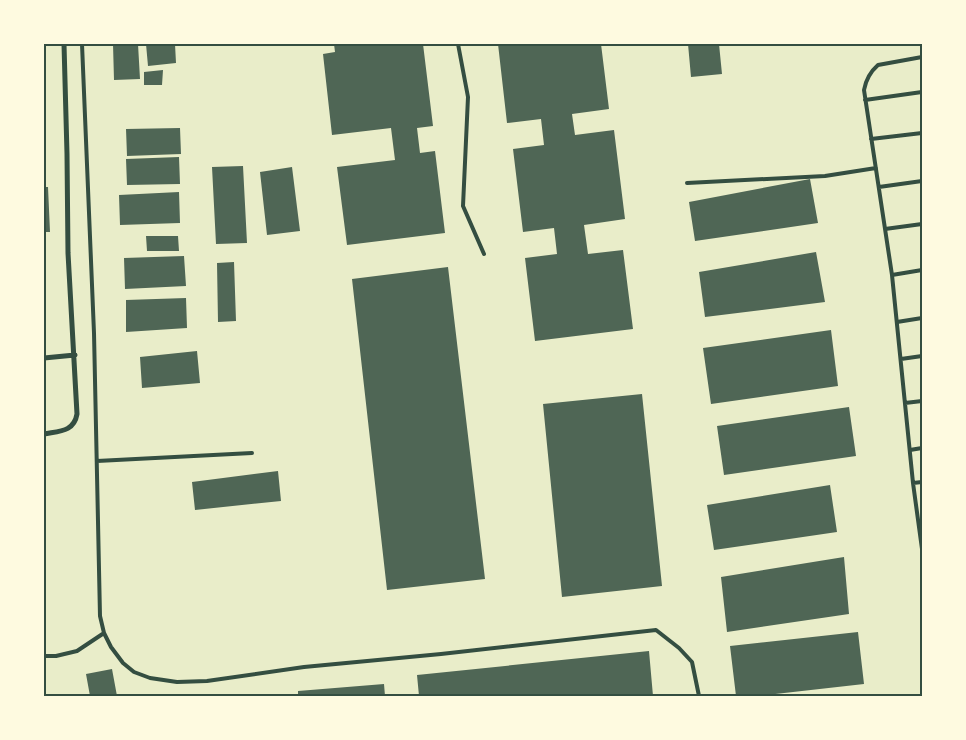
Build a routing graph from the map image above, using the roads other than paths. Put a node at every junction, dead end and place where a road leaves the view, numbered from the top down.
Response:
1 (64, 44) edge
2 (82, 44) edge
3 (458, 44) edge
4 (922, 57) edge
5 (922, 92) edge
6 (865, 100) junction
7 (922, 133) edge
8 (871, 139) junction
9 (876, 168) junction
10 (922, 181) edge
11 (687, 183) dead end
12 (879, 187) junction
13 (922, 224) edge
14 (885, 229) junction
15 (484, 254) dead end
16 (922, 270) edge
17 (892, 275) junction
18 (922, 318) edge
19 (896, 322) junction
20 (74, 355) junction
21 (922, 356) edge
22 (44, 358) edge
23 (901, 359) junction
24 (922, 401) edge
25 (905, 403) junction
26 (44, 434) edge
27 (922, 448) edge
28 (910, 450) junction
29 (252, 453) dead end
30 (97, 461) junction
31 (922, 482) edge
32 (914, 483) junction
33 (920, 515) edge
34 (922, 549) edge
35 (104, 633) junction
36 (44, 656) edge
37 (699, 696) edge

1 - 20 street
2 - 30 lane
3 - 15 lane
4 - 6 lane
5 - 6 lane
6 - 8 lane
7 - 8 lane
8 - 9 lane
9 - 11 lane
9 - 12 lane
10 - 12 lane
12 - 14 lane
13 - 14 lane
14 - 17 lane
16 - 17 lane
17 - 19 lane
18 - 19 lane
19 - 23 lane
20 - 22 street
20 - 26 street
21 - 23 lane
23 - 25 lane
24 - 25 lane
25 - 28 lane
27 - 28 lane
28 - 32 lane
29 - 30 lane
30 - 35 lane
31 - 32 lane
32 - 33 lane
33 - 34 lane
35 - 36 lane
35 - 37 lane

